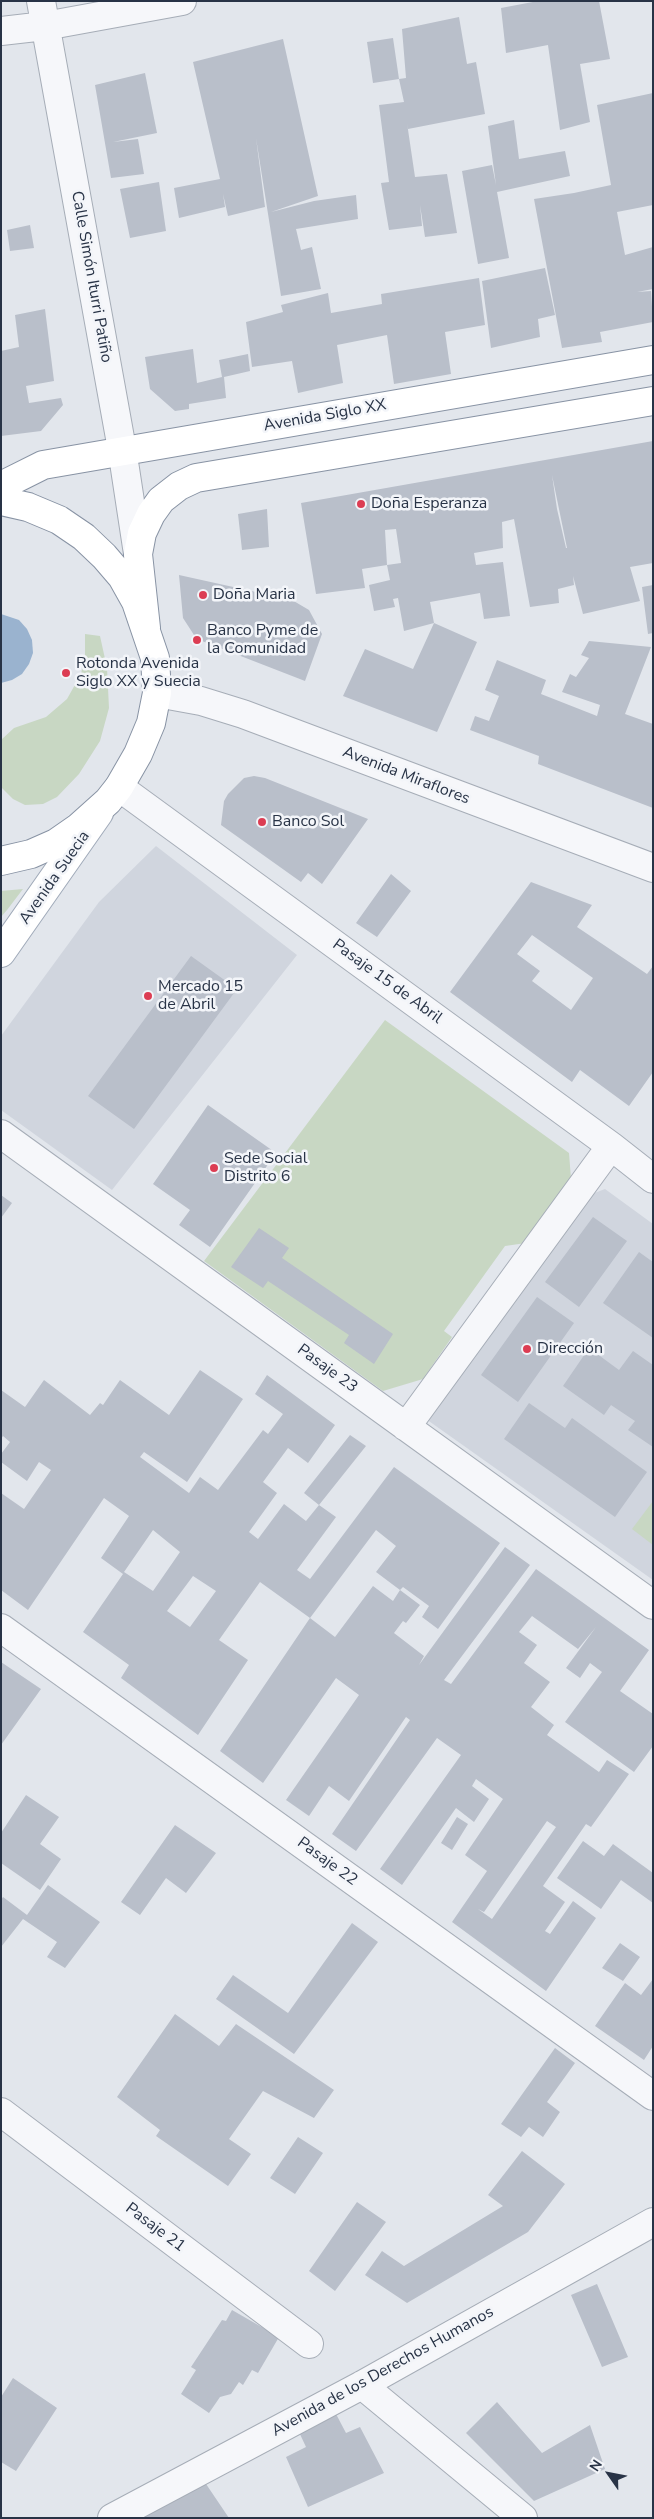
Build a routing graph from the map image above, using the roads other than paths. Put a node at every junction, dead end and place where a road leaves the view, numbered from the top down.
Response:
1 (182, 1) edge
2 (43, 14) edge
3 (1, 31) edge
4 (653, 360) edge
5 (653, 401) edge
6 (122, 449) junction
7 (1, 486) edge
8 (1, 501) edge
9 (138, 554) junction
10 (146, 628) junction
11 (157, 693) junction
12 (114, 794) junction
13 (1, 862) edge
14 (653, 868) edge
15 (1, 953) edge
16 (1, 1134) edge
17 (611, 1146) junction
18 (653, 1179) edge
19 (406, 1426) junction
20 (653, 1605) edge
21 (1, 1628) edge
22 (653, 2096) edge
23 (1, 2112) edge
24 (653, 2222) edge
25 (309, 2344) dead end
26 (362, 2385) junction
27 (112, 2518) edge
28 (523, 2518) edge

1 - 2 street
2 - 3 street
2 - 6 street, Calle Simón Iturri Patiño
4 - 6 main road, Avenida Siglo XX
5 - 9 main road
6 - 7 main road, Avenida Siglo XX
6 - 9 street, Calle Simón Iturri Patiño
8 - 10 main road
9 - 10 main road
10 - 11 main road
11 - 12 main road
11 - 14 street, Avenida Miraflores
12 - 13 main road
12 - 15 main road, Avenida Suecia
12 - 17 street, Pasaje 15 de Abril
16 - 19 street, Pasaje 23
17 - 18 street, Pasaje 15 de Abril
17 - 19 street
19 - 20 street, Pasaje 23
21 - 22 street, Pasaje 22
23 - 25 street, Pasaje 21
24 - 26 street, Avenida de los Derechos Humanos
26 - 27 street, Avenida de los Derechos Humanos
26 - 28 street

